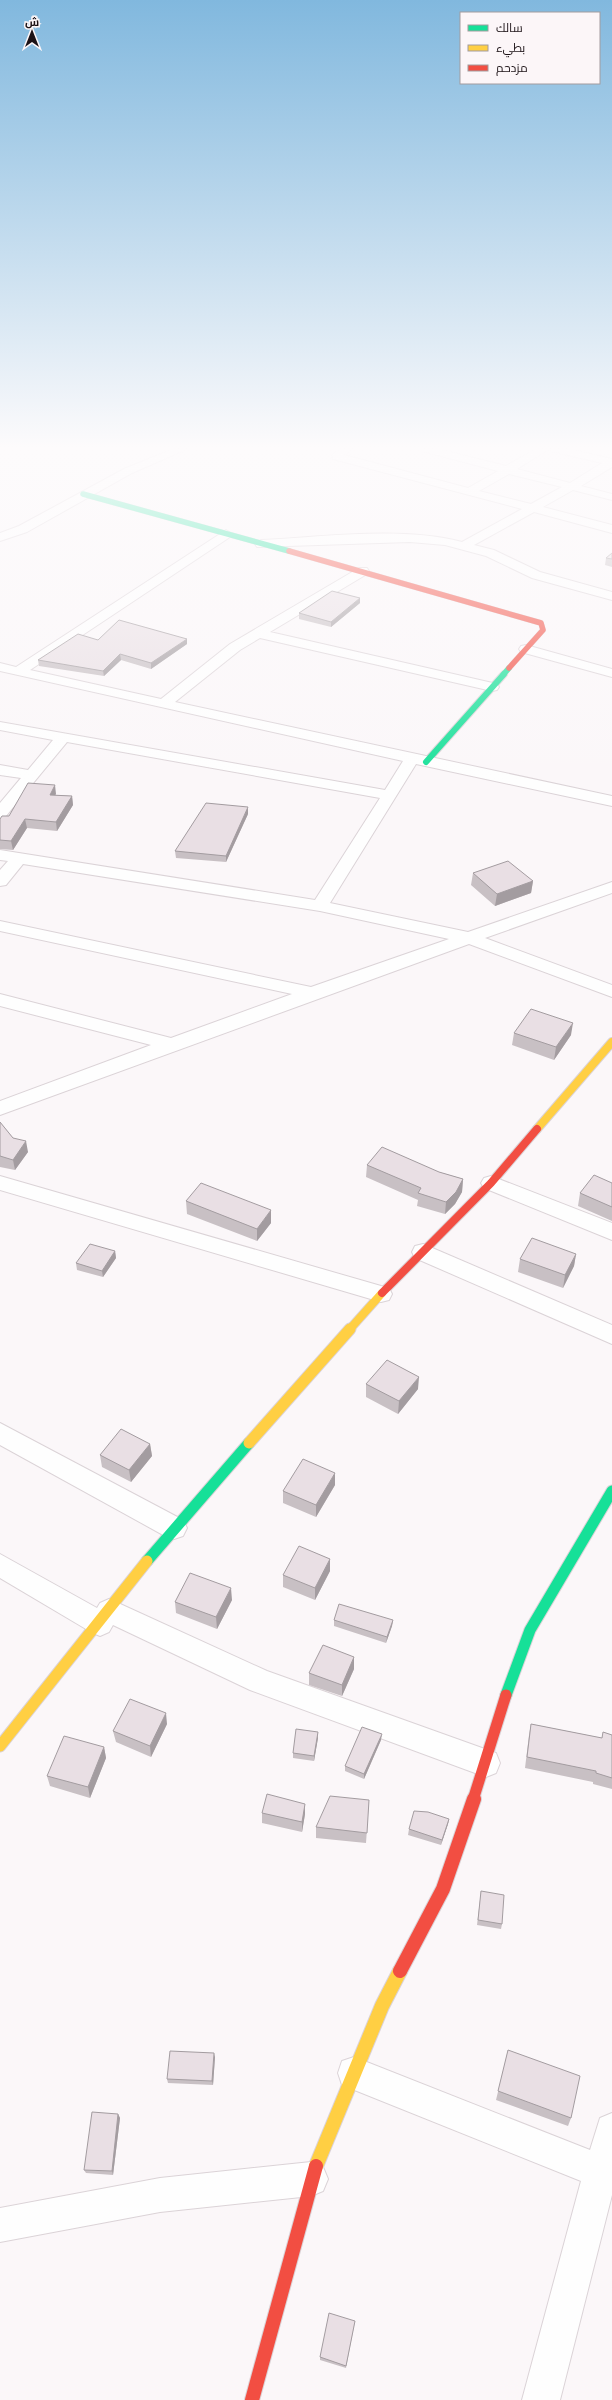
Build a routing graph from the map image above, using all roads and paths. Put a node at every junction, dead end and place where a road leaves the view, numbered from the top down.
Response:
1 (185, 561) edge
2 (325, 561) edge
3 (507, 561) edge
4 (362, 571) junction
5 (612, 596) edge
6 (258, 633) junction
7 (526, 649) junction
8 (0, 667) edge
9 (19, 671) junction
10 (612, 673) edge
11 (492, 687) junction
12 (164, 704) junction
13 (0, 726) edge
14 (63, 737) junction
15 (419, 760) junction
16 (0, 770) edge
17 (32, 774) junction
18 (389, 795) junction
19 (612, 801) edge
20 (0, 813) edge
21 (0, 855) edge
22 (19, 858) junction
23 (0, 882) edge
24 (612, 887) edge
25 (320, 906) junction
26 (0, 926) edge
27 (467, 937) junction
28 (612, 991) edge
29 (312, 993) junction
30 (0, 1000) edge
31 (612, 1042) edge
32 (173, 1046) junction
33 (6, 1102) edge
34 (0, 1183) edge
35 (491, 1183) junction
36 (612, 1232) edge
37 (423, 1252) junction
38 (381, 1294) junction
39 (612, 1335) edge
40 (0, 1432) edge
41 (612, 1492) edge
42 (174, 1528) junction
43 (0, 1565) edge
44 (104, 1618) junction
45 (0, 1746) edge
46 (486, 1763) junction
47 (354, 2073) junction
48 (612, 2130) edge
49 (601, 2172) junction
50 (311, 2179) junction
51 (0, 2225) edge
52 (252, 2400) edge
53 (542, 2400) edge

1 - 9 street
2 - 4 street
3 - 5 street
4 - 6 street
4 - 7 street
6 - 11 street
6 - 12 street
7 - 10 street
7 - 11 street
8 - 9 street
9 - 12 street
11 - 15 street
12 - 15 street
13 - 14 street
14 - 17 street
14 - 18 street
15 - 18 street
15 - 19 street
16 - 17 street
17 - 20 street
18 - 25 street
21 - 22 street
22 - 23 street
22 - 25 street
24 - 27 street
25 - 27 street
26 - 29 street
27 - 28 street
27 - 29 street
29 - 32 street
30 - 32 street
31 - 35 street
32 - 33 street
34 - 38 street
35 - 36 street
35 - 37 street
37 - 38 street
37 - 39 street
38 - 42 street
40 - 42 street
41 - 46 street
42 - 44 street
43 - 44 street
44 - 45 street
44 - 46 street
46 - 47 street
47 - 49 street
47 - 50 street
48 - 49 street
49 - 53 street
50 - 51 street
50 - 52 street

